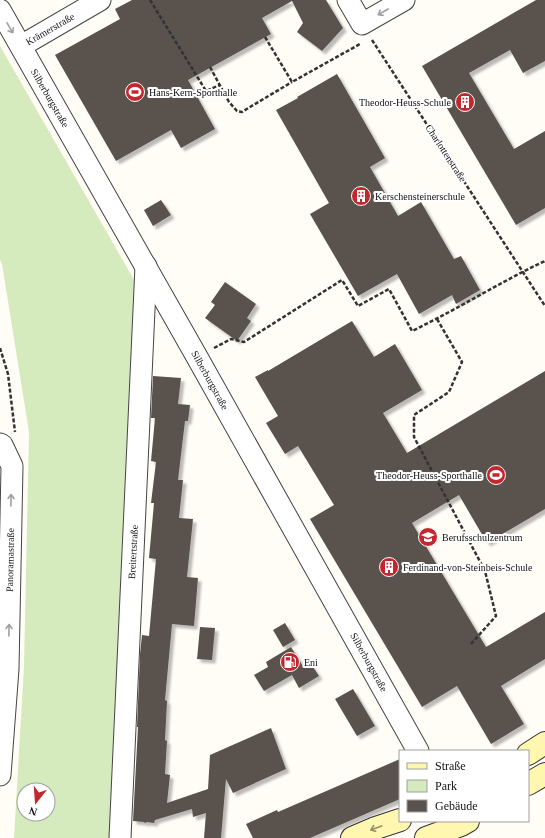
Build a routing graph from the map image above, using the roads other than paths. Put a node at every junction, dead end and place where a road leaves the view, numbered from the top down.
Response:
1 (100, 0) edge
2 (348, 0) edge
3 (404, 0) edge
4 (0, 10) edge
5 (21, 46) junction
6 (146, 266) junction
7 (8, 440) edge
8 (4, 668) edge
9 (545, 744) edge
10 (417, 750) edge
11 (529, 753) edge
12 (545, 774) edge
13 (0, 775) edge
14 (529, 783) edge
15 (399, 820) edge
16 (463, 826) edge
17 (120, 838) edge
18 (352, 838) edge
19 (426, 838) edge

1 - 5 street, Krämerstraße
3 -> 2 street
4 -> 5 street, Silberburgstraße
5 - 6 street, Silberburgstraße
6 - 10 street, Silberburgstraße
6 - 17 street, Breitertstraße
8 -> 7 street, Panoramastraße
8 - 13 street, Panoramastraße
9 - 11 main road
12 - 14 main road
15 -> 18 main road
16 - 19 main road

